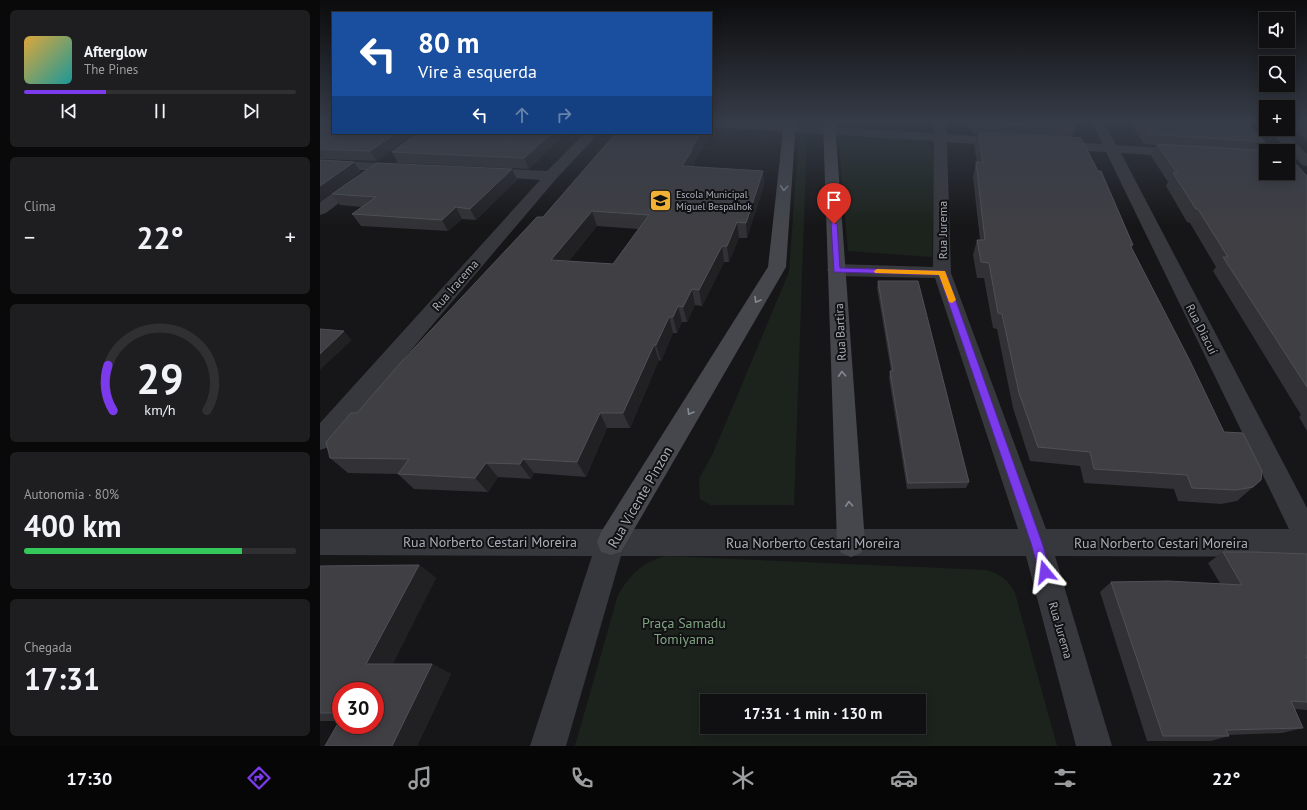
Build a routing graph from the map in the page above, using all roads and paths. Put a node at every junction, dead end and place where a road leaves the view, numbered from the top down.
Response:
1 (392, 157) edge
2 (569, 157) edge
3 (787, 157) edge
4 (830, 157) edge
5 (941, 157) edge
6 (1115, 157) edge
7 (1295, 160) edge
8 (1306, 161) edge
9 (320, 164) edge
10 (378, 167) junction
11 (417, 169) edge
12 (472, 172) edge
13 (551, 176) junction
14 (320, 210) edge
15 (836, 270) junction
16 (942, 273) junction
17 (320, 440) edge
18 (1307, 536) edge
19 (320, 542) edge
20 (611, 542) junction
21 (851, 543) junction
22 (1037, 543) junction
23 (1307, 543) edge
24 (548, 746) edge
25 (1094, 746) edge

1 - 10 street
2 - 13 street, Rua Iracema
3 -> 20 street, Rua Vicente Pinzon
4 - 15 street, Rua Bartira
5 - 16 street, Rua Jurema
6 - 18 street, Rua Diacuí
7 - 8 street
9 - 10 street
10 - 11 street
10 - 14 street
12 - 13 street
13 - 17 street, Rua Iracema
15 - 16 street
21 -> 15 street, Rua Bartira
16 - 22 street, Rua Jurema
19 - 20 street, Rua Norberto Cestari Moreira
20 - 21 street, Rua Norberto Cestari Moreira
20 - 24 street, Rua Vicente Pinzon
21 - 22 street, Rua Norberto Cestari Moreira
22 - 23 street, Rua Norberto Cestari Moreira
22 - 25 street, Rua Jurema

